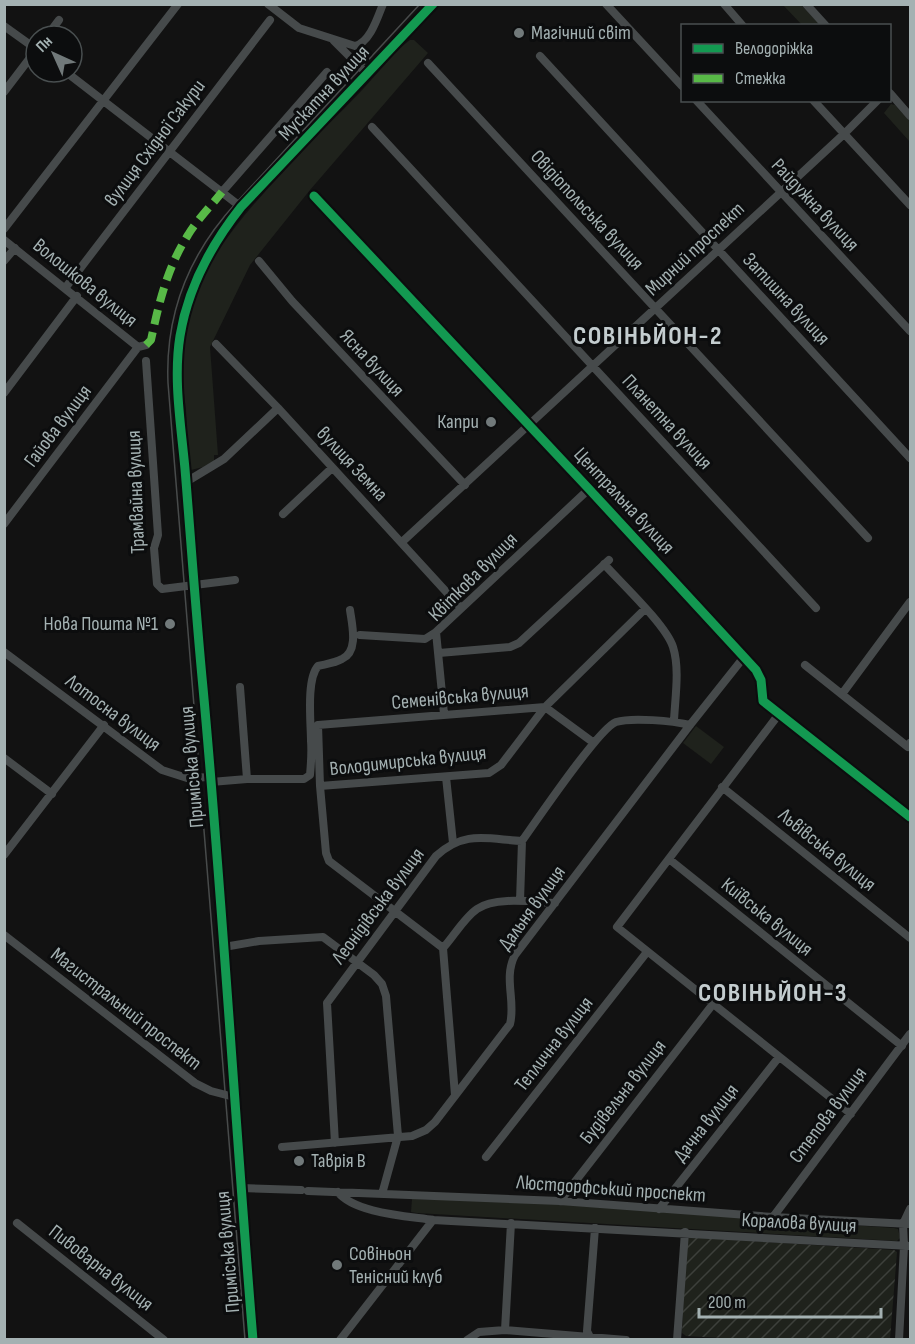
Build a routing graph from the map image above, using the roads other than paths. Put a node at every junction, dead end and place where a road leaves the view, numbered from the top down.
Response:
1 (178, 4) edge
2 (382, 4) edge
3 (432, 4) edge
4 (606, 4) edge
5 (724, 4) edge
6 (806, 4) edge
7 (271, 5) edge
8 (58, 20) dead end
9 (270, 20) dead end
10 (55, 24) edge
11 (741, 24) edge
12 (824, 24) edge
13 (4, 26) edge
14 (24, 41) edge
15 (333, 41) junction
16 (540, 56) dead end
17 (428, 63) dead end
18 (24, 66) edge
19 (327, 72) dead end
20 (367, 74) junction
21 (82, 84) edge
22 (681, 85) edge
23 (4, 92) edge
24 (891, 94) edge
25 (104, 100) junction
26 (698, 102) edge
27 (815, 102) edge
28 (876, 102) edge
29 (910, 116) edge
30 (372, 127) dead end
31 (844, 134) junction
32 (170, 151) junction
33 (222, 192) junction
34 (781, 192) junction
35 (314, 196) dead end
36 (910, 206) edge
37 (241, 207) junction
38 (4, 229) edge
39 (4, 240) edge
40 (15, 248) junction
41 (718, 250) junction
42 (4, 261) edge
43 (259, 261) dead end
44 (66, 287) junction
45 (77, 296) junction
46 (656, 308) junction
47 (910, 331) edge
48 (216, 344) dead end
49 (142, 346) joint
50 (146, 361) dead end
51 (593, 366) junction
52 (4, 393) edge
53 (278, 408) junction
54 (529, 426) junction
55 (910, 458) edge
56 (332, 468) junction
57 (186, 482) junction
58 (465, 485) junction
59 (589, 489) junction
60 (283, 514) dead end
61 (4, 524) edge
62 (868, 538) dead end
63 (402, 542) junction
64 (234, 580) dead end
65 (194, 586) junction
66 (910, 602) edge
67 (461, 608) junction
68 (816, 608) dead end
69 (645, 609) junction
70 (350, 610) dead end
71 (436, 632) junction
72 (360, 635) dead end
73 (4, 652) edge
74 (440, 653) junction
75 (744, 657) junction
76 (805, 665) dead end
77 (240, 687) dead end
78 (842, 693) junction
79 (545, 707) junction
80 (444, 714) junction
81 (779, 714) junction
82 (674, 721) junction
83 (690, 724) junction
84 (104, 725) junction
85 (594, 743) junction
86 (909, 745) edge
87 (4, 758) edge
88 (446, 777) junction
89 (247, 778) junction
90 (211, 779) junction
91 (320, 786) junction
92 (722, 787) junction
93 (52, 794) junction
94 (910, 818) edge
95 (522, 841) junction
96 (453, 843) junction
97 (4, 855) edge
98 (669, 859) junction
99 (520, 901) junction
100 (555, 903) junction
101 (394, 912) junction
102 (4, 935) edge
103 (910, 938) edge
104 (224, 947) junction
105 (443, 948) junction
106 (647, 952) junction
107 (357, 962) junction
108 (713, 1004) junction
109 (910, 1034) edge
110 (902, 1046) junction
111 (779, 1057) junction
112 (456, 1095) junction
113 (234, 1097) junction
114 (851, 1114) junction
115 (398, 1136) junction
116 (335, 1143) junction
117 (282, 1147) dead end
118 (486, 1157) dead end
119 (241, 1188) junction
120 (338, 1192) junction
121 (382, 1194) junction
122 (560, 1201) junction
123 (659, 1209) junction
124 (910, 1209) edge
125 (773, 1217) junction
126 (433, 1220) junction
127 (17, 1223) dead end
128 (511, 1223) junction
129 (907, 1224) edge
130 (595, 1228) junction
131 (685, 1232) junction
132 (907, 1246) edge
133 (505, 1330) junction
134 (591, 1338) edge
135 (164, 1340) edge
136 (253, 1340) edge
137 (340, 1340) edge
138 (466, 1340) edge
139 (626, 1340) edge
140 (677, 1340) edge
141 (899, 1340) edge

1 - 25 street
2 - 15 street
3 - 20 street, Мускатна вулиця
4 - 22 street
5 - 11 street
6 - 12 street
7 - 15 street
8 - 10 street
9 - 32 street, вулиця Східної Сакури
13 - 14 street
15 - 20 street
16 - 41 street, Затишна вулиця
17 - 46 street, Овідіопольська вулиця
18 - 23 street
19 - 33 street
20 - 37 street, Мускатна вулиця
21 - 25 street
24 - 29 street
25 - 32 street
25 - 38 street
26 - 34 street, Райдужна вулиця
27 - 31 street
28 - 31 street, Мирний проспект
30 - 51 street, Планетна вулиця
31 - 34 street, Мирний проспект
31 - 36 street
32 - 33 street
32 - 44 street, вулиця Східної Сакури
33 - 37 street
34 - 41 street, Мирний проспект
34 - 47 street, Райдужна вулиця
35 - 54 street, Центральна вулиця
37 - 57 street, Приміська вулиця
39 - 40 street, Волошкова вулиця
40 - 42 street
40 - 44 street, Волошкова вулиця
41 - 46 street, Мирний проспект
41 - 55 street, Затишна вулиця
43 - 58 street, Ясна вулиця
44 - 45 street, Волошкова вулиця
45 - 49 street, Волошкова вулиця
45 - 52 street
46 - 51 street, Мирний проспект
46 - 62 street, Овідіопольська вулиця
48 - 53 street, вулиця Земна
49 - 61 street, Гайова вулиця
50 - 65 street, Трамвайна вулиця
51 - 54 street, Мирний проспект
51 - 68 street, Планетна вулиця
53 - 56 street, вулиця Земна
53 - 57 street
54 - 58 street, Мирний проспект
54 - 59 street, Центральна вулиця
56 - 60 street
56 - 63 street, вулиця Земна
57 - 65 street, Приміська вулиця
58 - 63 street, Мирний проспект
59 - 67 street, Квіткова вулиця
59 - 75 street, Центральна вулиця
63 - 67 street, вулиця Земна
64 - 65 street
65 - 90 street, Приміська вулиця
66 - 78 street
67 - 71 street, Квіткова вулиця
69 - 74 street
69 - 79 street, Володимирська вулиця
69 - 82 street
70 - 89 street, Лотосна вулиця
71 - 72 street
71 - 74 street, Квіткова вулиця
73 - 84 street, Лотосна вулиця
74 - 80 street, Квіткова вулиця
75 - 81 street, Центральна вулиця
75 - 83 street, Дальня вулиця
76 - 78 street
77 - 89 street
78 - 86 street
79 - 80 street, Семенівська вулиця
79 - 85 street, Семенівська вулиця
79 - 88 street, Володимирська вулиця
80 - 91 street, Семенівська вулиця
81 - 92 street
81 - 94 street, Центральна вулиця
82 - 83 street
82 - 85 street
83 - 100 street, Дальня вулиця
84 - 90 street, Лотосна вулиця
84 - 93 street
85 - 95 street
87 - 93 street
88 - 91 street, Володимирська вулиця
88 - 96 street
89 - 90 street, Лотосна вулиця
90 - 104 street, Приміська вулиця
91 - 101 street
92 - 98 street
92 - 103 street, Львівська вулиця
93 - 97 street
95 - 96 street, Леонідівська вулиця
95 - 99 street
96 - 101 street, Леонідівська вулиця
98 - 106 street
98 - 110 street, Київська вулиця
99 - 100 street
99 - 105 street
100 - 112 street, Дальня вулиця
101 - 105 street
101 - 107 street, Леонідівська вулиця
102 - 113 street, Магистральний проспект
104 - 107 street
104 - 113 street, Приміська вулиця
105 - 112 street
106 - 108 street
106 - 118 street, Теплична вулиця
107 - 115 street
107 - 116 street, Леонідівська вулиця
108 - 111 street
108 - 122 street, Будівельна вулиця
109 - 110 street, Степова вулиця
110 - 114 street, Степова вулиця
111 - 114 street
111 - 123 street, Дачна вулиця
112 - 115 street, Дальня вулиця
113 - 119 street, Приміська вулиця
114 - 125 street, Степова вулиця
115 - 116 street, Дальня вулиця
115 - 121 street
116 - 117 street, Дальня вулиця
119 - 120 street, Люстдорфський проспект
119 - 136 street, Приміська вулиця
120 - 121 street, Люстдорфський проспект
120 - 126 street, Коралова вулиця
121 - 122 street, Люстдорфський проспект
122 - 123 street, Люстдорфський проспект
123 - 125 street, Люстдорфський проспект
124 - 129 street
125 - 129 street, Люстдорфський проспект
126 - 128 street, Коралова вулиця
126 - 137 street
127 - 135 street, Пивоварна вулиця
128 - 130 street, Коралова вулиця
128 - 133 street
129 - 132 street
130 - 131 street, Коралова вулиця
130 - 134 street
131 - 132 street, Коралова вулиця
131 - 140 street
132 - 141 street
133 - 134 street
133 - 138 street
134 - 139 street

